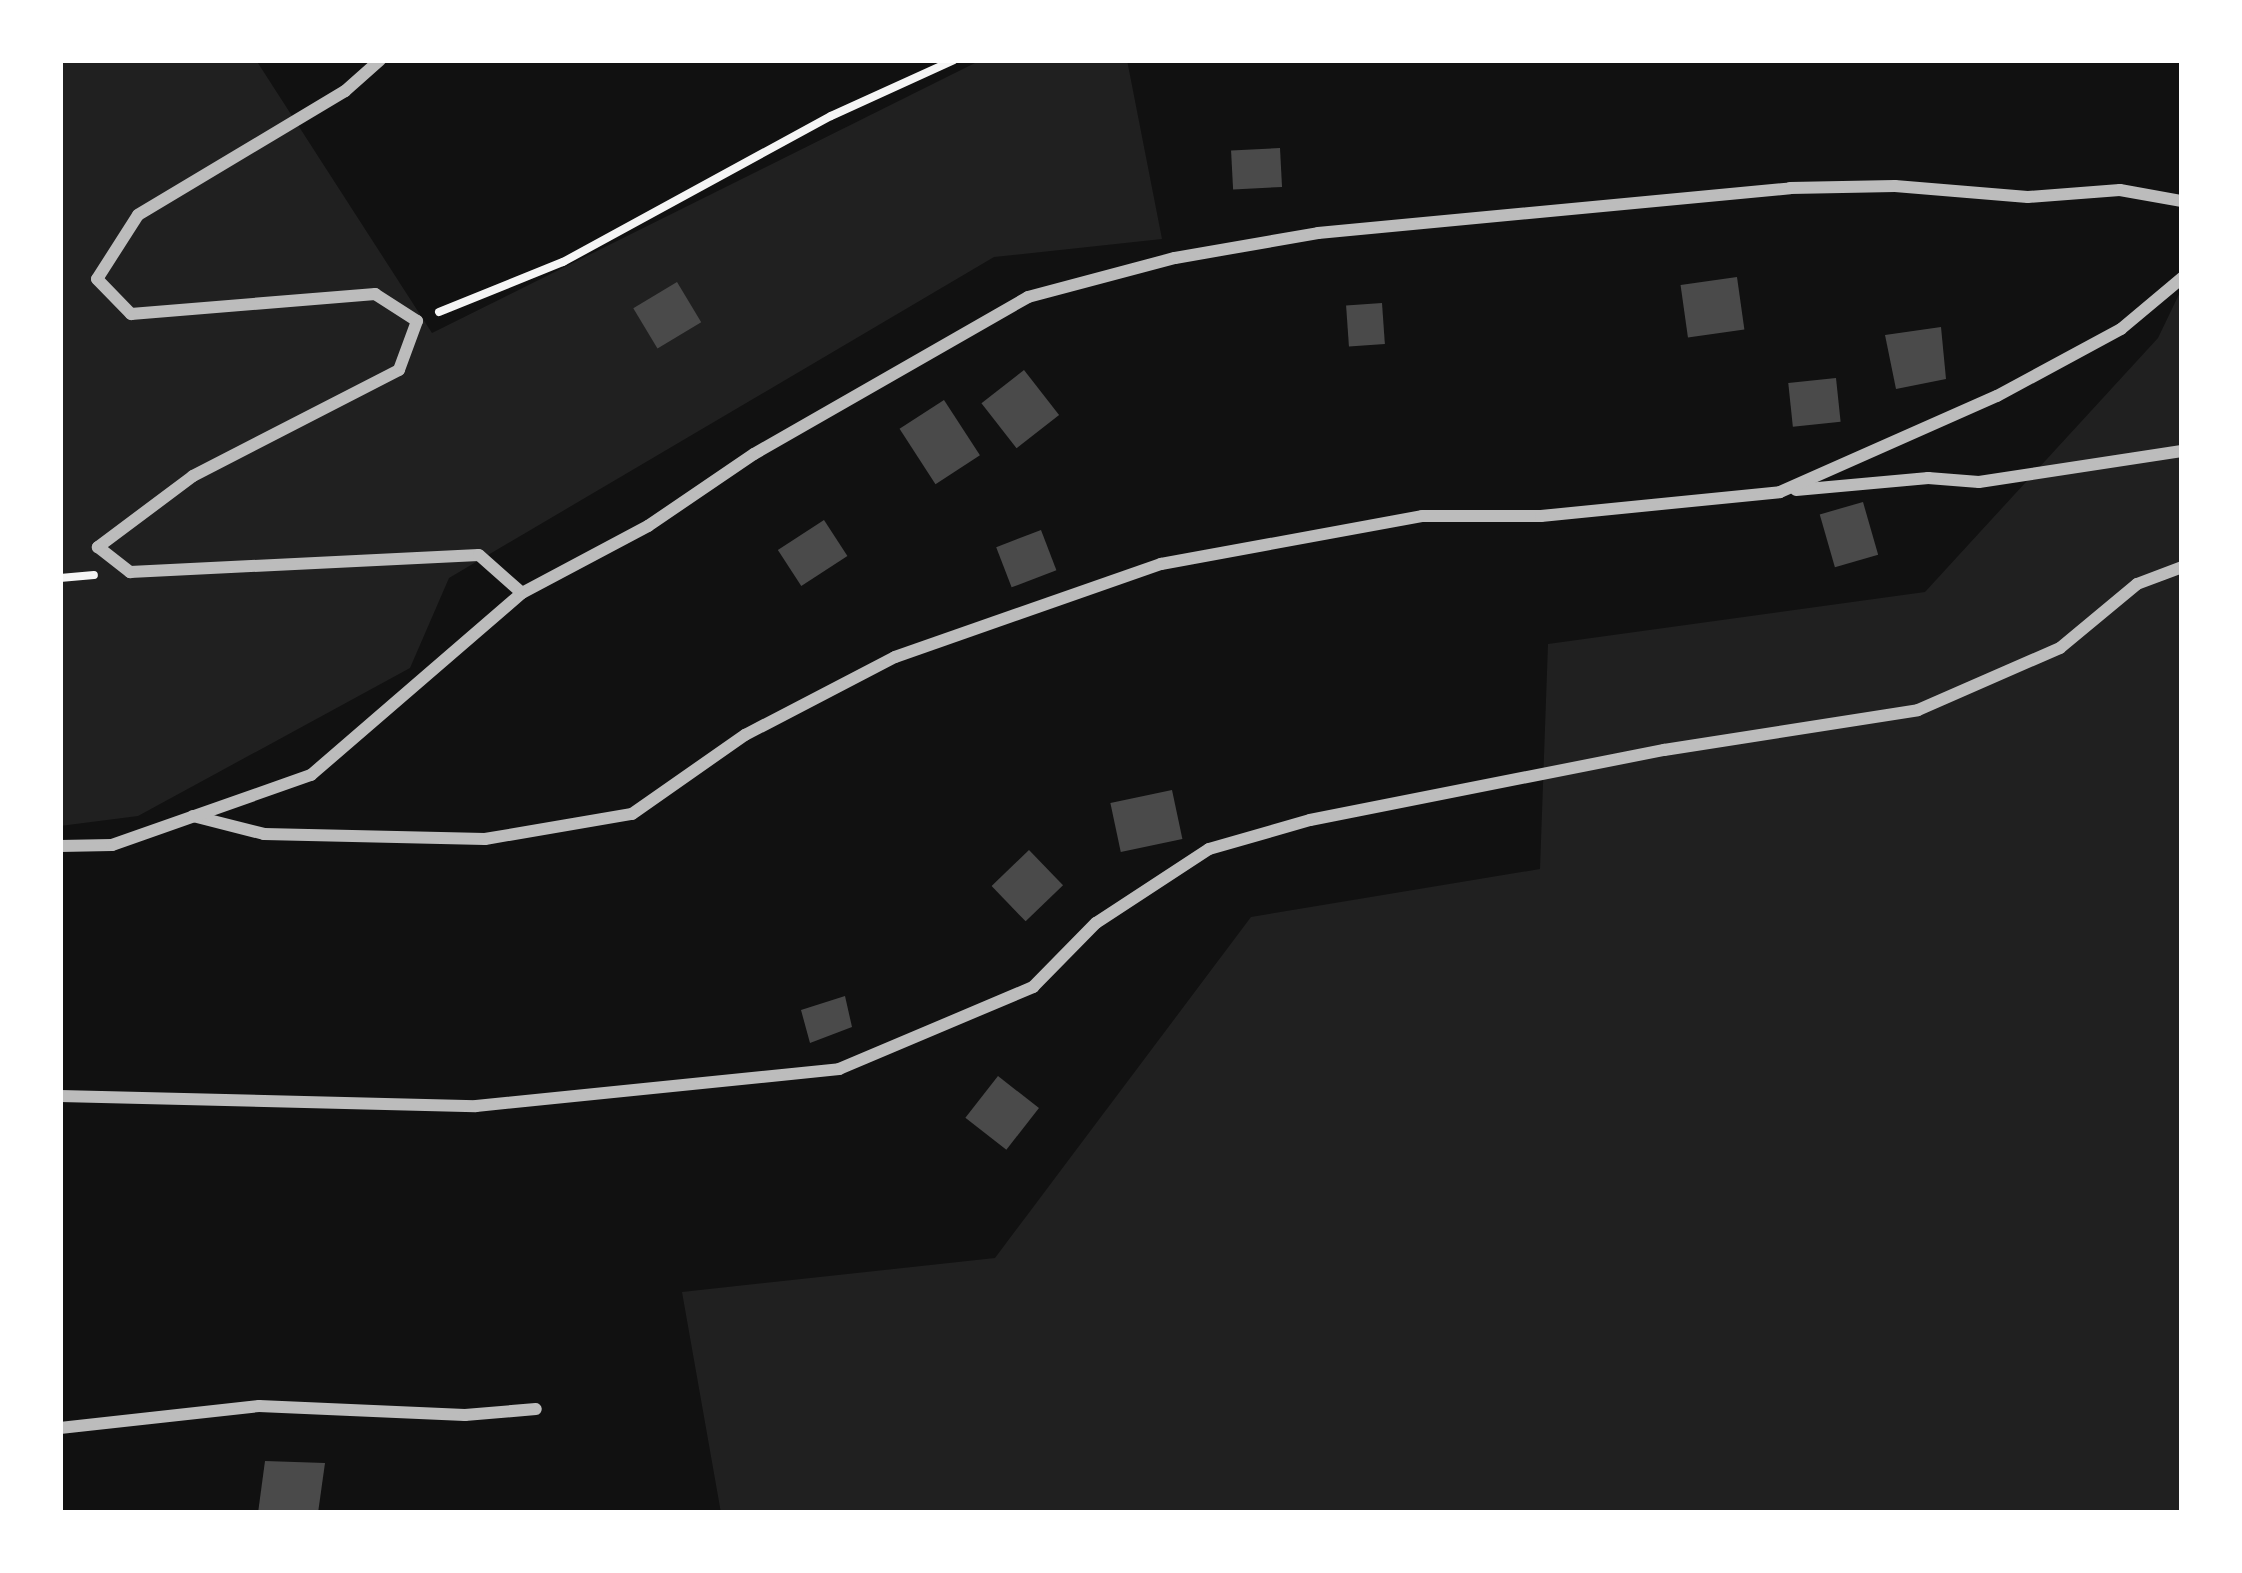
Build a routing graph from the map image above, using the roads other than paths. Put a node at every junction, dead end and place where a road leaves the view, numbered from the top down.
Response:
1 (380, 60) edge
2 (2182, 201) edge
3 (2182, 278) edge
4 (2182, 452) edge
5 (1780, 492) junction
6 (2182, 567) edge
7 (523, 593) junction
8 (192, 816) junction
9 (60, 846) edge
10 (60, 1096) edge
11 (536, 1409) dead end
12 (60, 1428) edge

1 - 7 street
2 - 7 street
3 - 5 street
4 - 5 street
5 - 8 street
6 - 10 street
7 - 8 street
8 - 9 street
11 - 12 street

